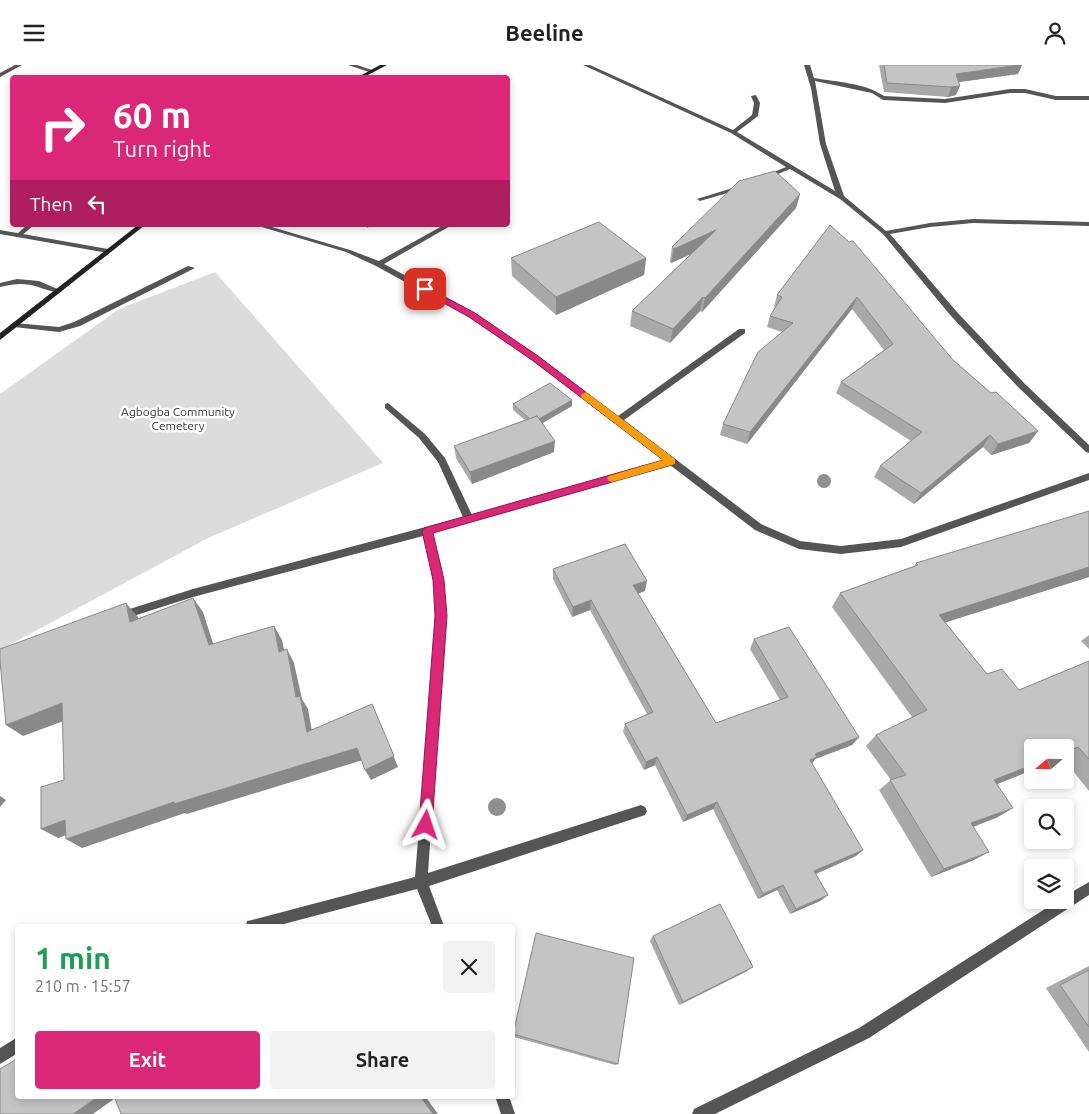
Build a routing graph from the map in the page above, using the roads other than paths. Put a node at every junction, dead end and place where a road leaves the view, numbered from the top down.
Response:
1 (19, 65) edge
2 (351, 65) edge
3 (384, 65) edge
4 (586, 65) edge
5 (807, 65) edge
6 (372, 71) junction
7 (0, 75) edge
8 (365, 75) edge
9 (813, 79) junction
10 (754, 96) dead end
11 (1089, 98) edge
12 (733, 132) junction
13 (791, 167) junction
14 (756, 181) edge
15 (747, 185) edge
16 (842, 198) junction
17 (700, 199) dead end
18 (1089, 224) edge
19 (29, 227) edge
20 (139, 227) edge
21 (265, 227) edge
22 (445, 227) edge
23 (0, 232) edge
24 (884, 233) junction
25 (18, 236) junction
26 (108, 251) junction
27 (379, 264) junction
28 (191, 268) dead end
29 (0, 285) edge
30 (58, 291) junction
31 (14, 325) junction
32 (742, 331) dead end
33 (0, 337) edge
34 (388, 406) dead end
35 (618, 420) junction
36 (1089, 450) edge
37 (672, 461) junction
38 (1089, 476) edge
39 (469, 519) junction
40 (428, 531) junction
41 (114, 618) edge
42 (640, 811) dead end
43 (421, 882) junction
44 (1089, 888) edge
45 (260, 924) edge
46 (437, 924) edge
47 (15, 1046) edge
48 (0, 1057) edge
49 (503, 1099) edge
50 (508, 1114) edge
51 (698, 1114) edge

1 - 7 street
2 - 6 street
3 - 6 street
4 - 12 street
5 - 9 street
6 - 8 street
9 - 11 street
9 - 16 street
10 - 12 street
12 - 13 street
13 - 14 street
13 - 16 street
15 - 17 street
16 - 24 street
18 - 24 street
19 - 25 street
20 - 26 street
21 - 27 street
22 - 27 street
23 - 25 street
24 - 36 street
25 - 26 street
26 - 30 street
27 - 35 street
28 - 31 street
29 - 30 street
30 - 31 street
31 - 33 street
32 - 35 street
34 - 39 street
35 - 37 street
37 - 38 street
37 - 39 street
39 - 40 street
40 - 41 street
40 - 43 street
42 - 43 street
43 - 45 street
43 - 46 street
44 - 51 street
47 - 48 street
49 - 50 street

